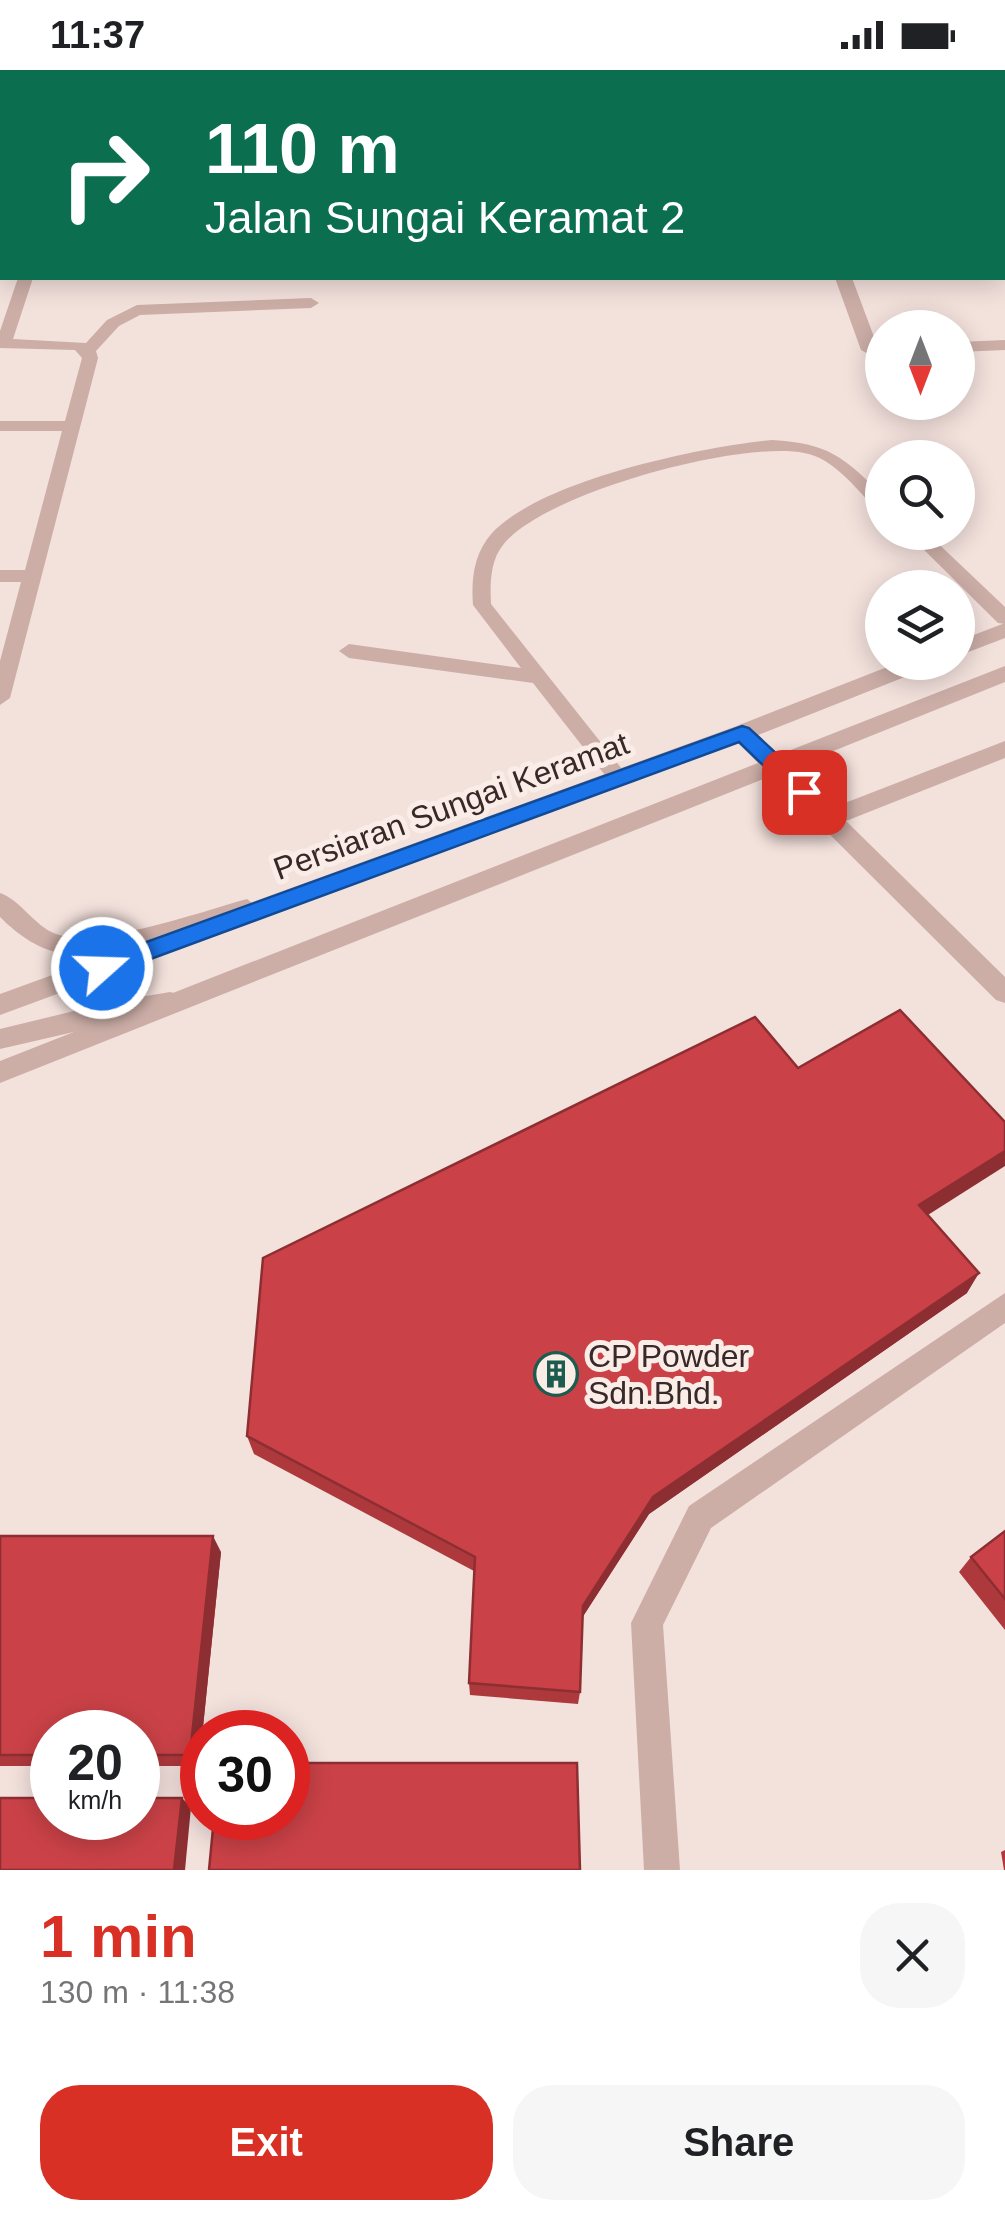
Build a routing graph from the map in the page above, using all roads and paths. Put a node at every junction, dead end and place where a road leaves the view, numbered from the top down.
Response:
1 (24, 280) edge
2 (845, 280) edge
3 (311, 303) dead end
4 (865, 336) edge
5 (2, 343) edge
6 (1005, 345) edge
7 (975, 346) edge
8 (88, 350) junction
9 (0, 426) edge
10 (73, 426) junction
11 (865, 488) edge
12 (934, 550) edge
13 (0, 576) edge
14 (33, 576) junction
15 (1005, 618) edge
16 (1005, 630) edge
17 (975, 642) edge
18 (349, 651) dead end
19 (1005, 674) edge
20 (539, 677) junction
21 (876, 680) edge
22 (0, 698) edge
23 (742, 733) junction
24 (1005, 749) edge
25 (776, 766) junction
26 (618, 779) junction
27 (831, 818) junction
28 (306, 893) junction
29 (0, 902) edge
30 (1005, 992) edge
31 (188, 998) junction
32 (0, 1005) edge
33 (0, 1039) edge
34 (0, 1072) edge
35 (1005, 1306) edge
36 (662, 1870) edge

1 - 5 lane
2 - 4 street
3 - 8 lane
5 - 8 lane
6 - 7 street
8 - 10 lane
9 - 10 lane
10 - 14 lane
11 - 20 lane
12 - 15 lane
13 - 14 lane
14 - 22 lane
16 - 17 street
18 - 20 lane
19 - 25 street
20 - 26 lane
21 - 23 street, Persiaran Sungai Keramat
23 - 25 street
23 - 26 street, Persiaran Sungai Keramat
24 - 27 street
25 - 27 street
25 - 31 street
26 - 28 street, Persiaran Sungai Keramat
27 - 30 street
28 - 29 lane
28 - 32 street, Persiaran Sungai Keramat
31 - 33 lane
31 - 34 street
35 - 36 street

